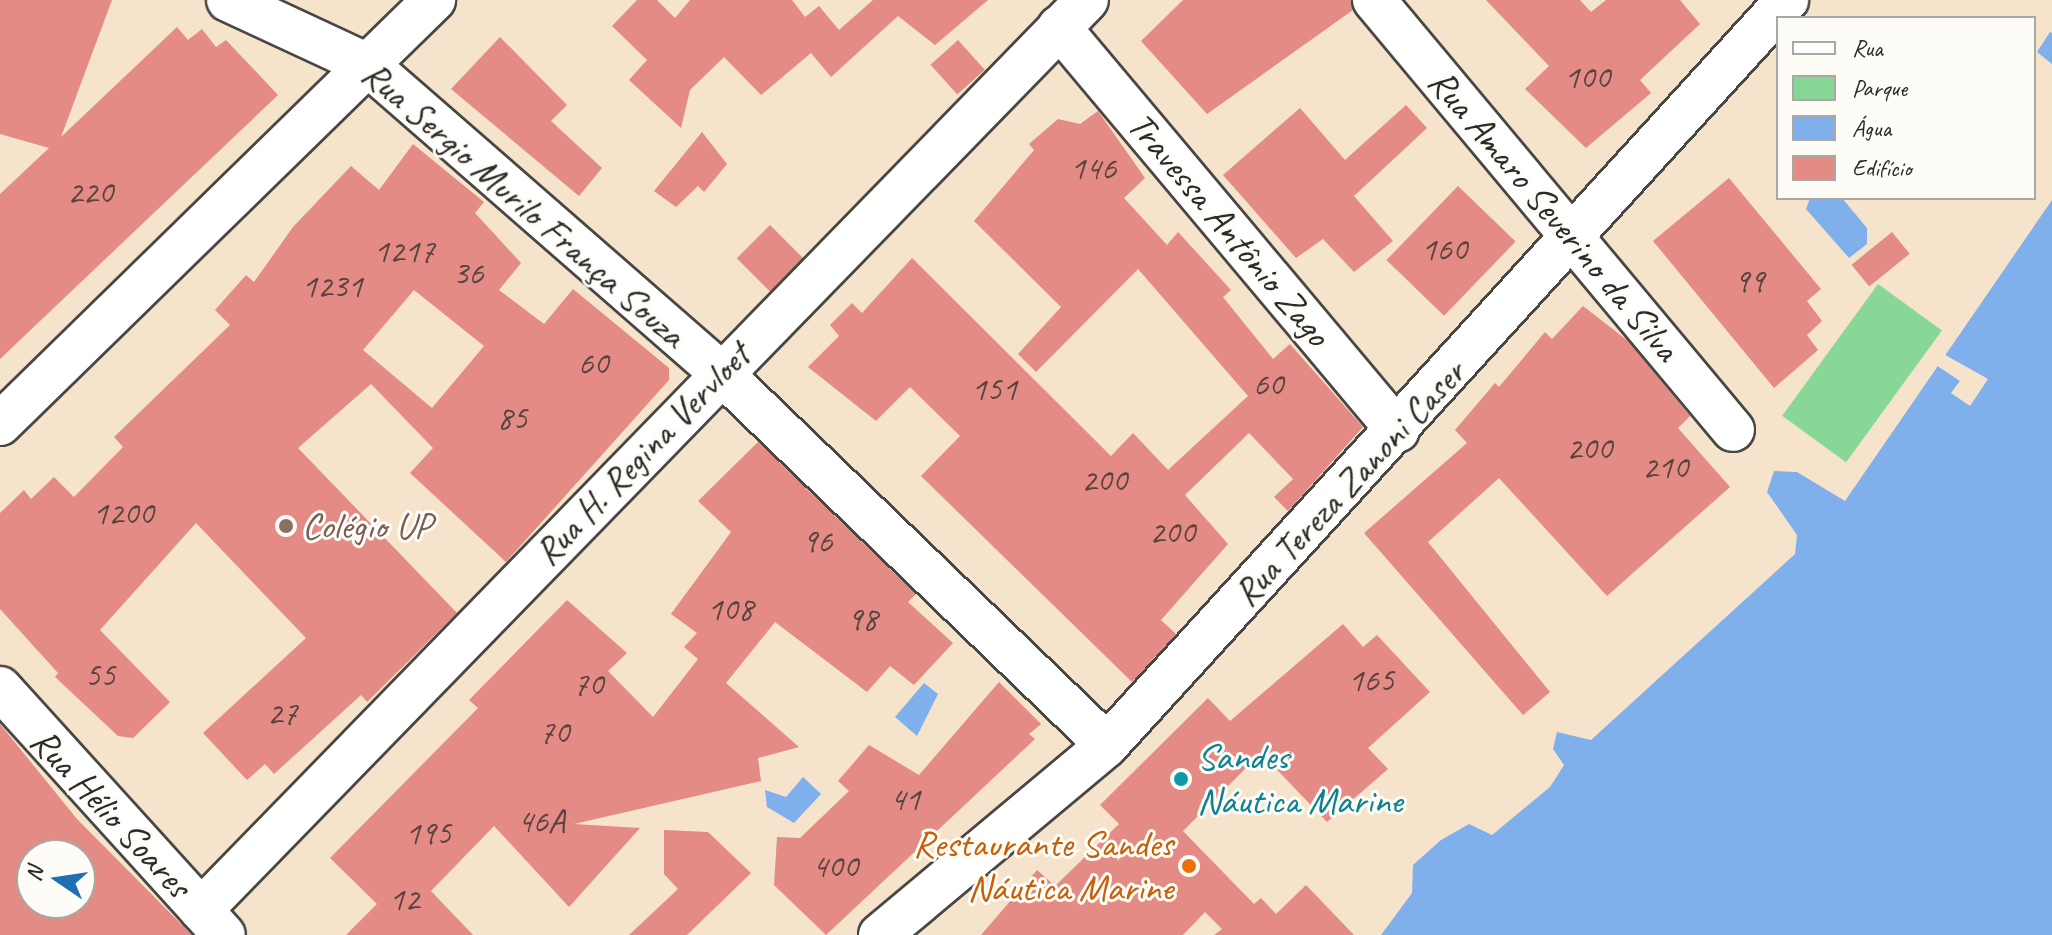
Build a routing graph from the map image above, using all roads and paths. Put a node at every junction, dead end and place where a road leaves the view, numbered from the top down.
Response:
1 (228, 0) edge
2 (434, 0) edge
3 (1374, 0) edge
4 (1787, 0) edge
5 (1073, 14) edge
6 (368, 65) junction
7 (1573, 239) junction
8 (721, 373) junction
9 (0, 424) edge
10 (1733, 430) dead end
11 (1398, 431) junction
12 (0, 688) edge
13 (1107, 745) junction
14 (212, 923) edge
15 (880, 935) edge

1 - 6 street, Rua Sergio Murilo França Souza
2 - 6 street
3 - 7 street, Rua Amaro Severino da Silva
4 - 7 street, Rua Tereza Zanoni Caser
5 - 8 street, Rua H. Regina Vervloet
5 - 11 street, Travessa Antônio Zago
6 - 8 street, Rua Sergio Murilo França Souza
6 - 9 street
7 - 10 street, Rua Amaro Severino da Silva
7 - 11 street, Rua Tereza Zanoni Caser
8 - 13 street, Rua Sergio Murilo França Souza
8 - 14 street, Rua H. Regina Vervloet
11 - 13 street, Rua Tereza Zanoni Caser
12 - 14 street, Rua Hélio Soares
13 - 15 street, Rua Tereza Zanoni Caser

